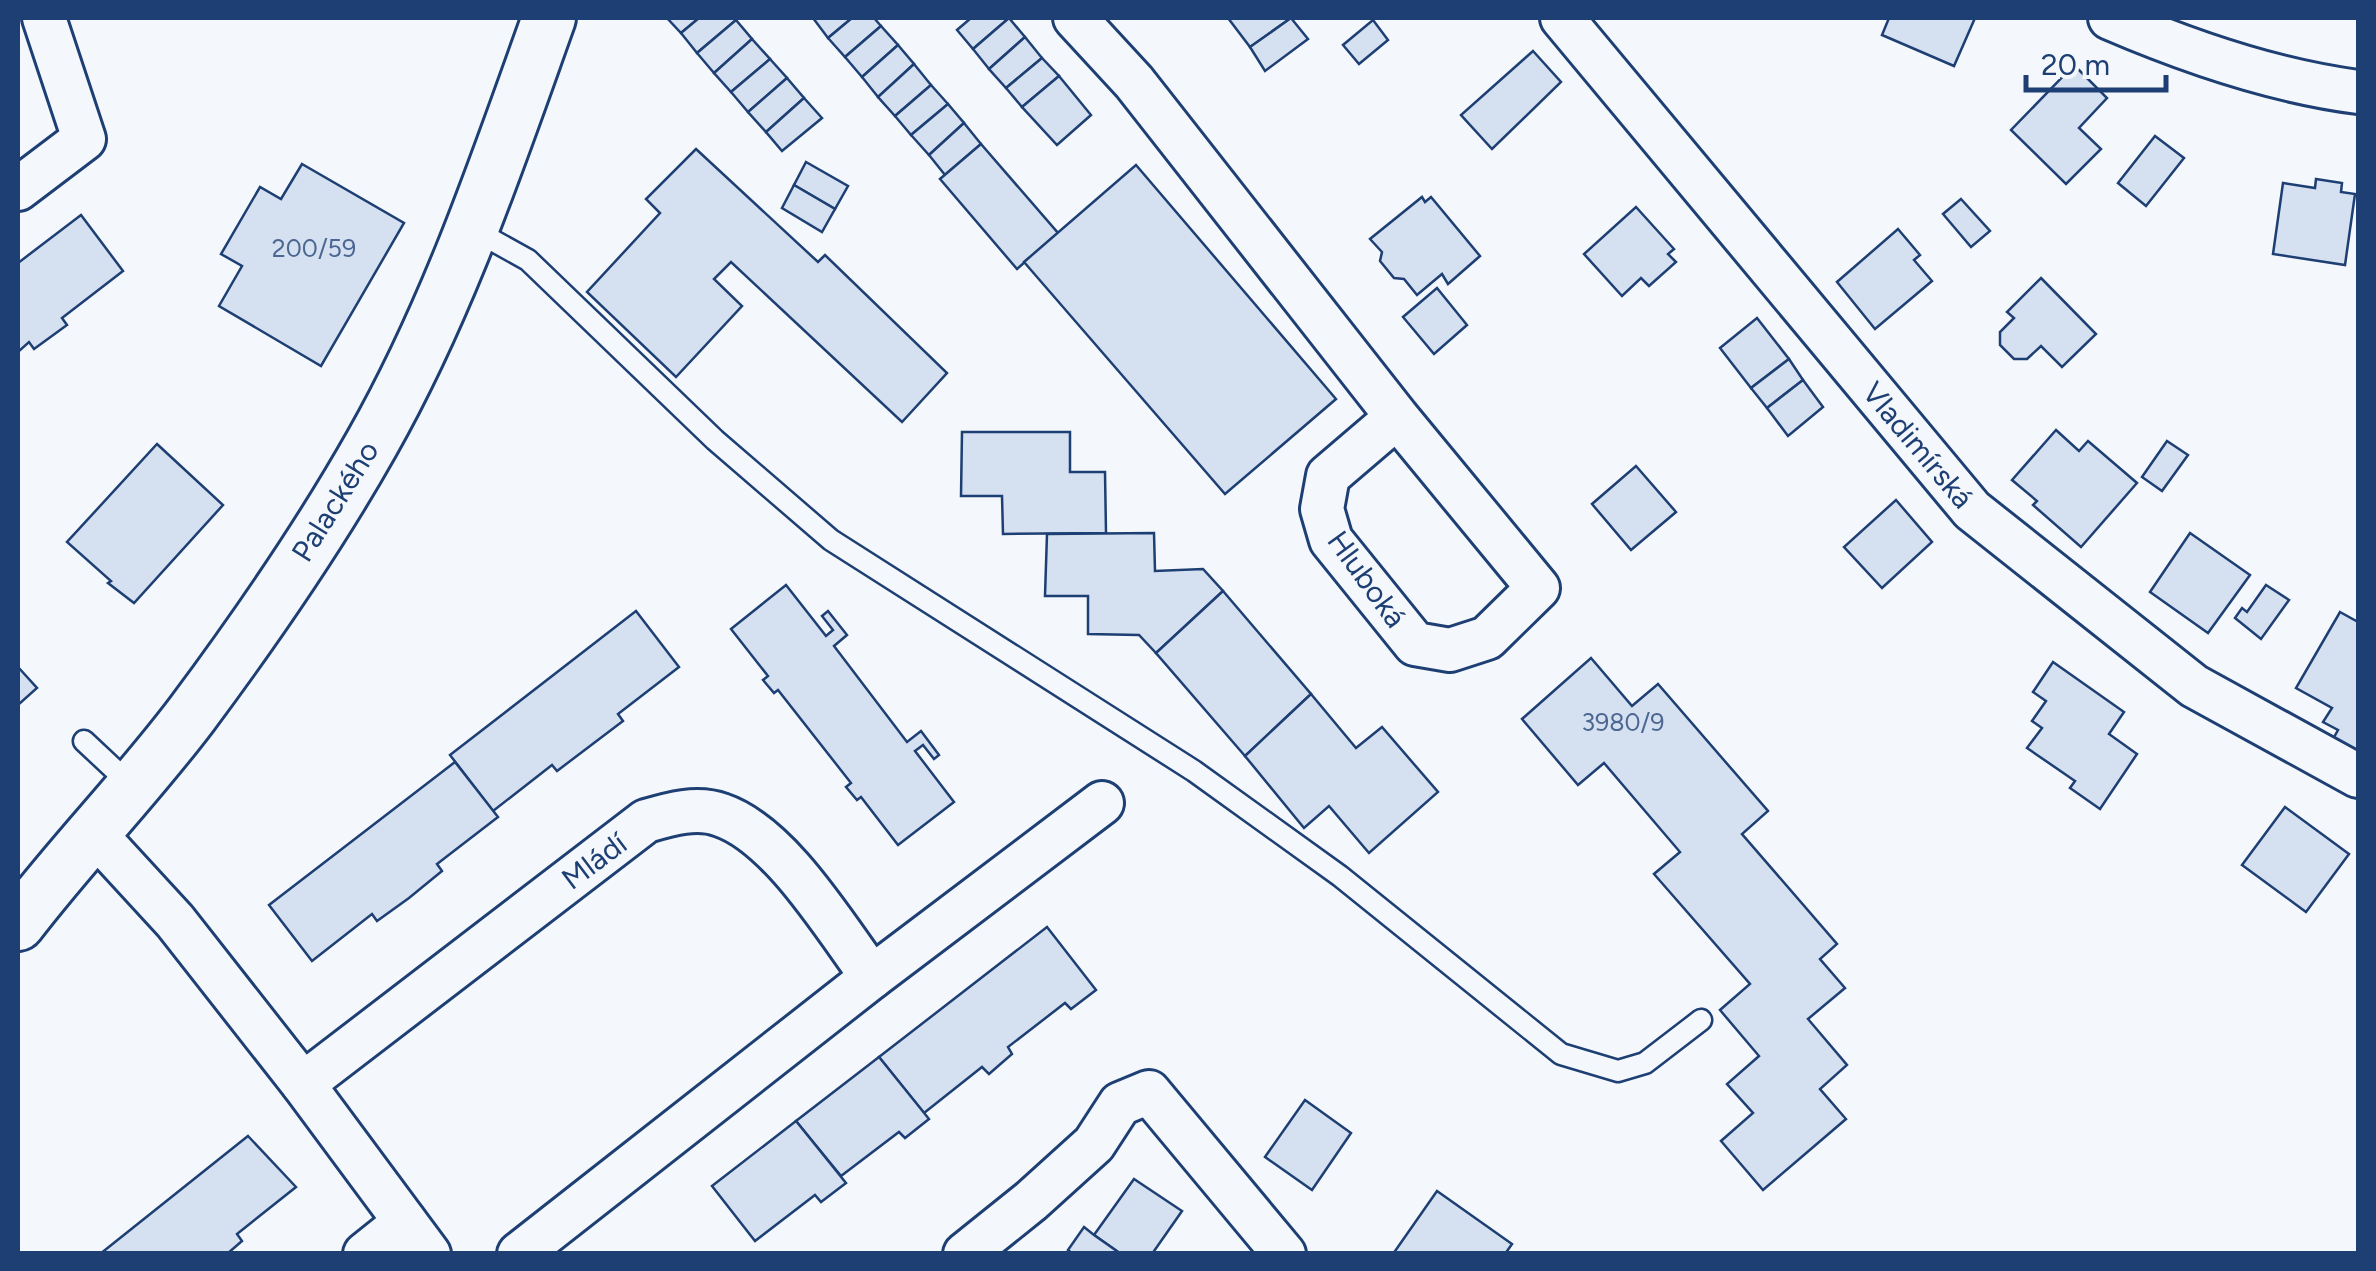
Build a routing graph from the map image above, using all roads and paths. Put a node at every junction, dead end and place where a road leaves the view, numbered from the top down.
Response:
1 (44, 18) edge
2 (549, 18) edge
3 (1075, 18) edge
4 (1562, 18) edge
5 (2110, 18) edge
6 (2358, 92) edge
7 (18, 189) edge
8 (474, 230) junction
9 (1397, 418) junction
10 (84, 741) dead end
11 (2358, 776) edge
12 (132, 787) junction
13 (1102, 803) dead end
14 (95, 834) junction
15 (18, 924) edge
16 (872, 977) junction
17 (1701, 1020) dead end
18 (303, 1084) junction
19 (417, 1238) edge
20 (364, 1254) edge
21 (520, 1254) edge
22 (965, 1254) edge
23 (1284, 1254) edge

1 - 7 street
2 - 8 street, Palackého
3 - 9 street, Hluboká
4 - 11 street, Vladimírská
5 - 6 street
8 - 12 street, Palackého
8 - 17 lane
9 - 9 street, Hluboká
10 - 12 lane
12 - 14 street, Palackého
13 - 16 street
14 - 15 street, Palackého
14 - 18 street
16 - 18 street, Mládí
16 - 21 street
18 - 19 street
19 - 20 street
22 - 23 street

